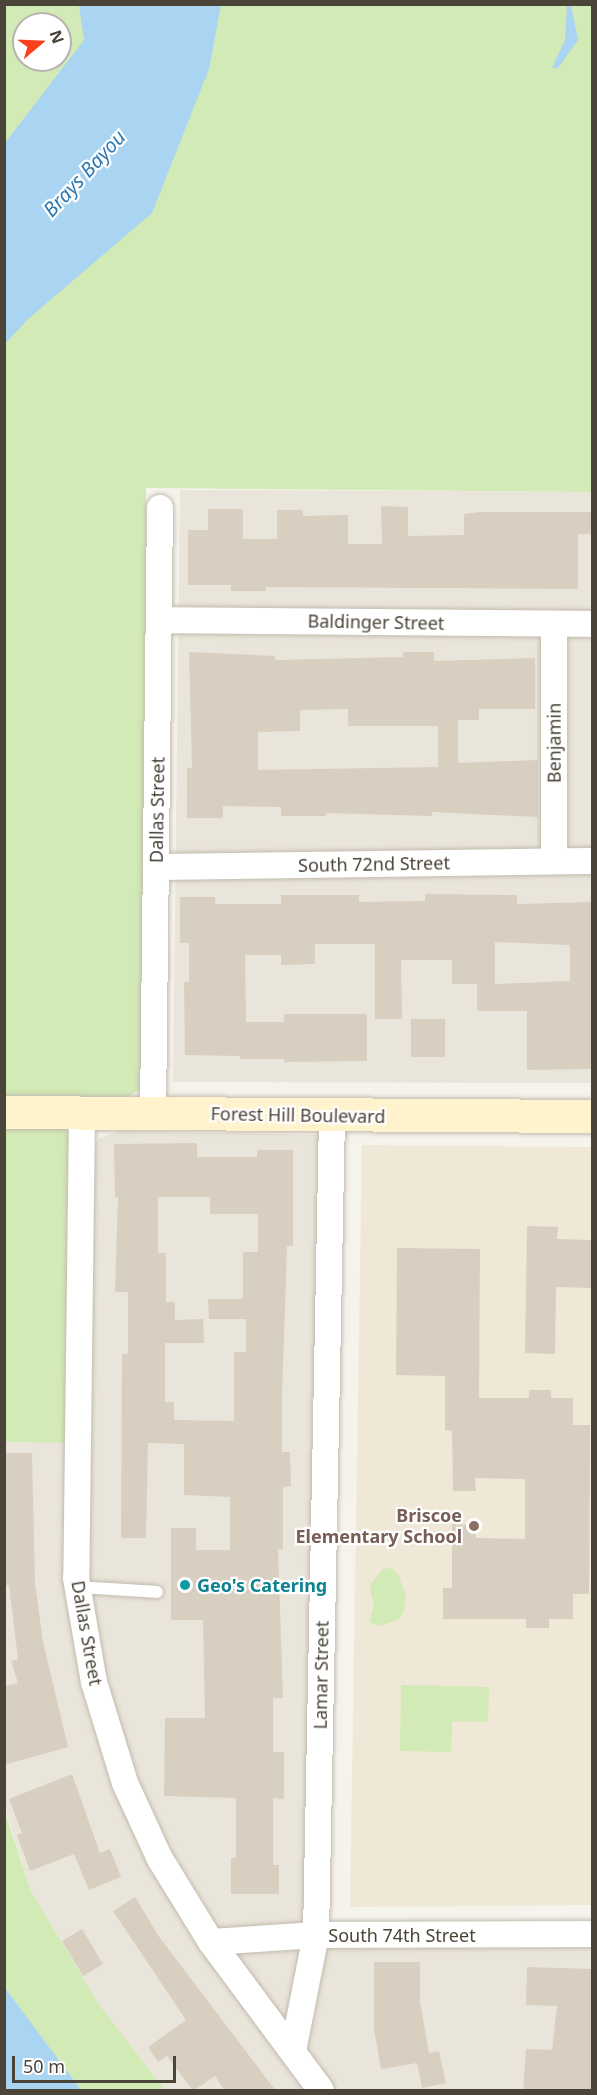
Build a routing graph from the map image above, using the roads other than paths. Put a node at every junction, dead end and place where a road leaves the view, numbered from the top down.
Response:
1 (160, 508) dead end
2 (159, 620) junction
3 (554, 624) junction
4 (592, 624) edge
5 (554, 861) junction
6 (592, 861) edge
7 (156, 867) junction
8 (15, 1112) edge
9 (82, 1113) junction
10 (153, 1113) junction
11 (592, 1116) edge
12 (332, 1117) junction
13 (78, 1587) junction
14 (157, 1592) dead end
15 (592, 1934) edge
16 (316, 1935) junction
17 (211, 1942) junction
18 (293, 2051) junction
19 (321, 2091) edge

1 - 2 street, Dallas Street
2 - 3 street, Baldinger Street
2 - 7 street, Dallas Street
3 - 4 street, Baldinger Street
3 - 5 street, Benjamin
5 - 6 street, South 72nd Street
5 - 7 street, South 72nd Street
7 - 10 street, Dallas Street
8 - 9 street, Forest Hill Boulevard
9 - 10 street, Forest Hill Boulevard
9 - 13 street, Dallas Street
10 - 12 street, Forest Hill Boulevard
11 - 12 street, Forest Hill Boulevard
12 - 16 street, Lamar Street
13 - 14 lane
13 - 17 street, Dallas Street
15 - 16 street, South 74th Street
16 - 17 street, South 74th Street
16 - 18 street, Lamar Street
17 - 18 street, Dallas Street
18 - 19 street, Dallas Street

